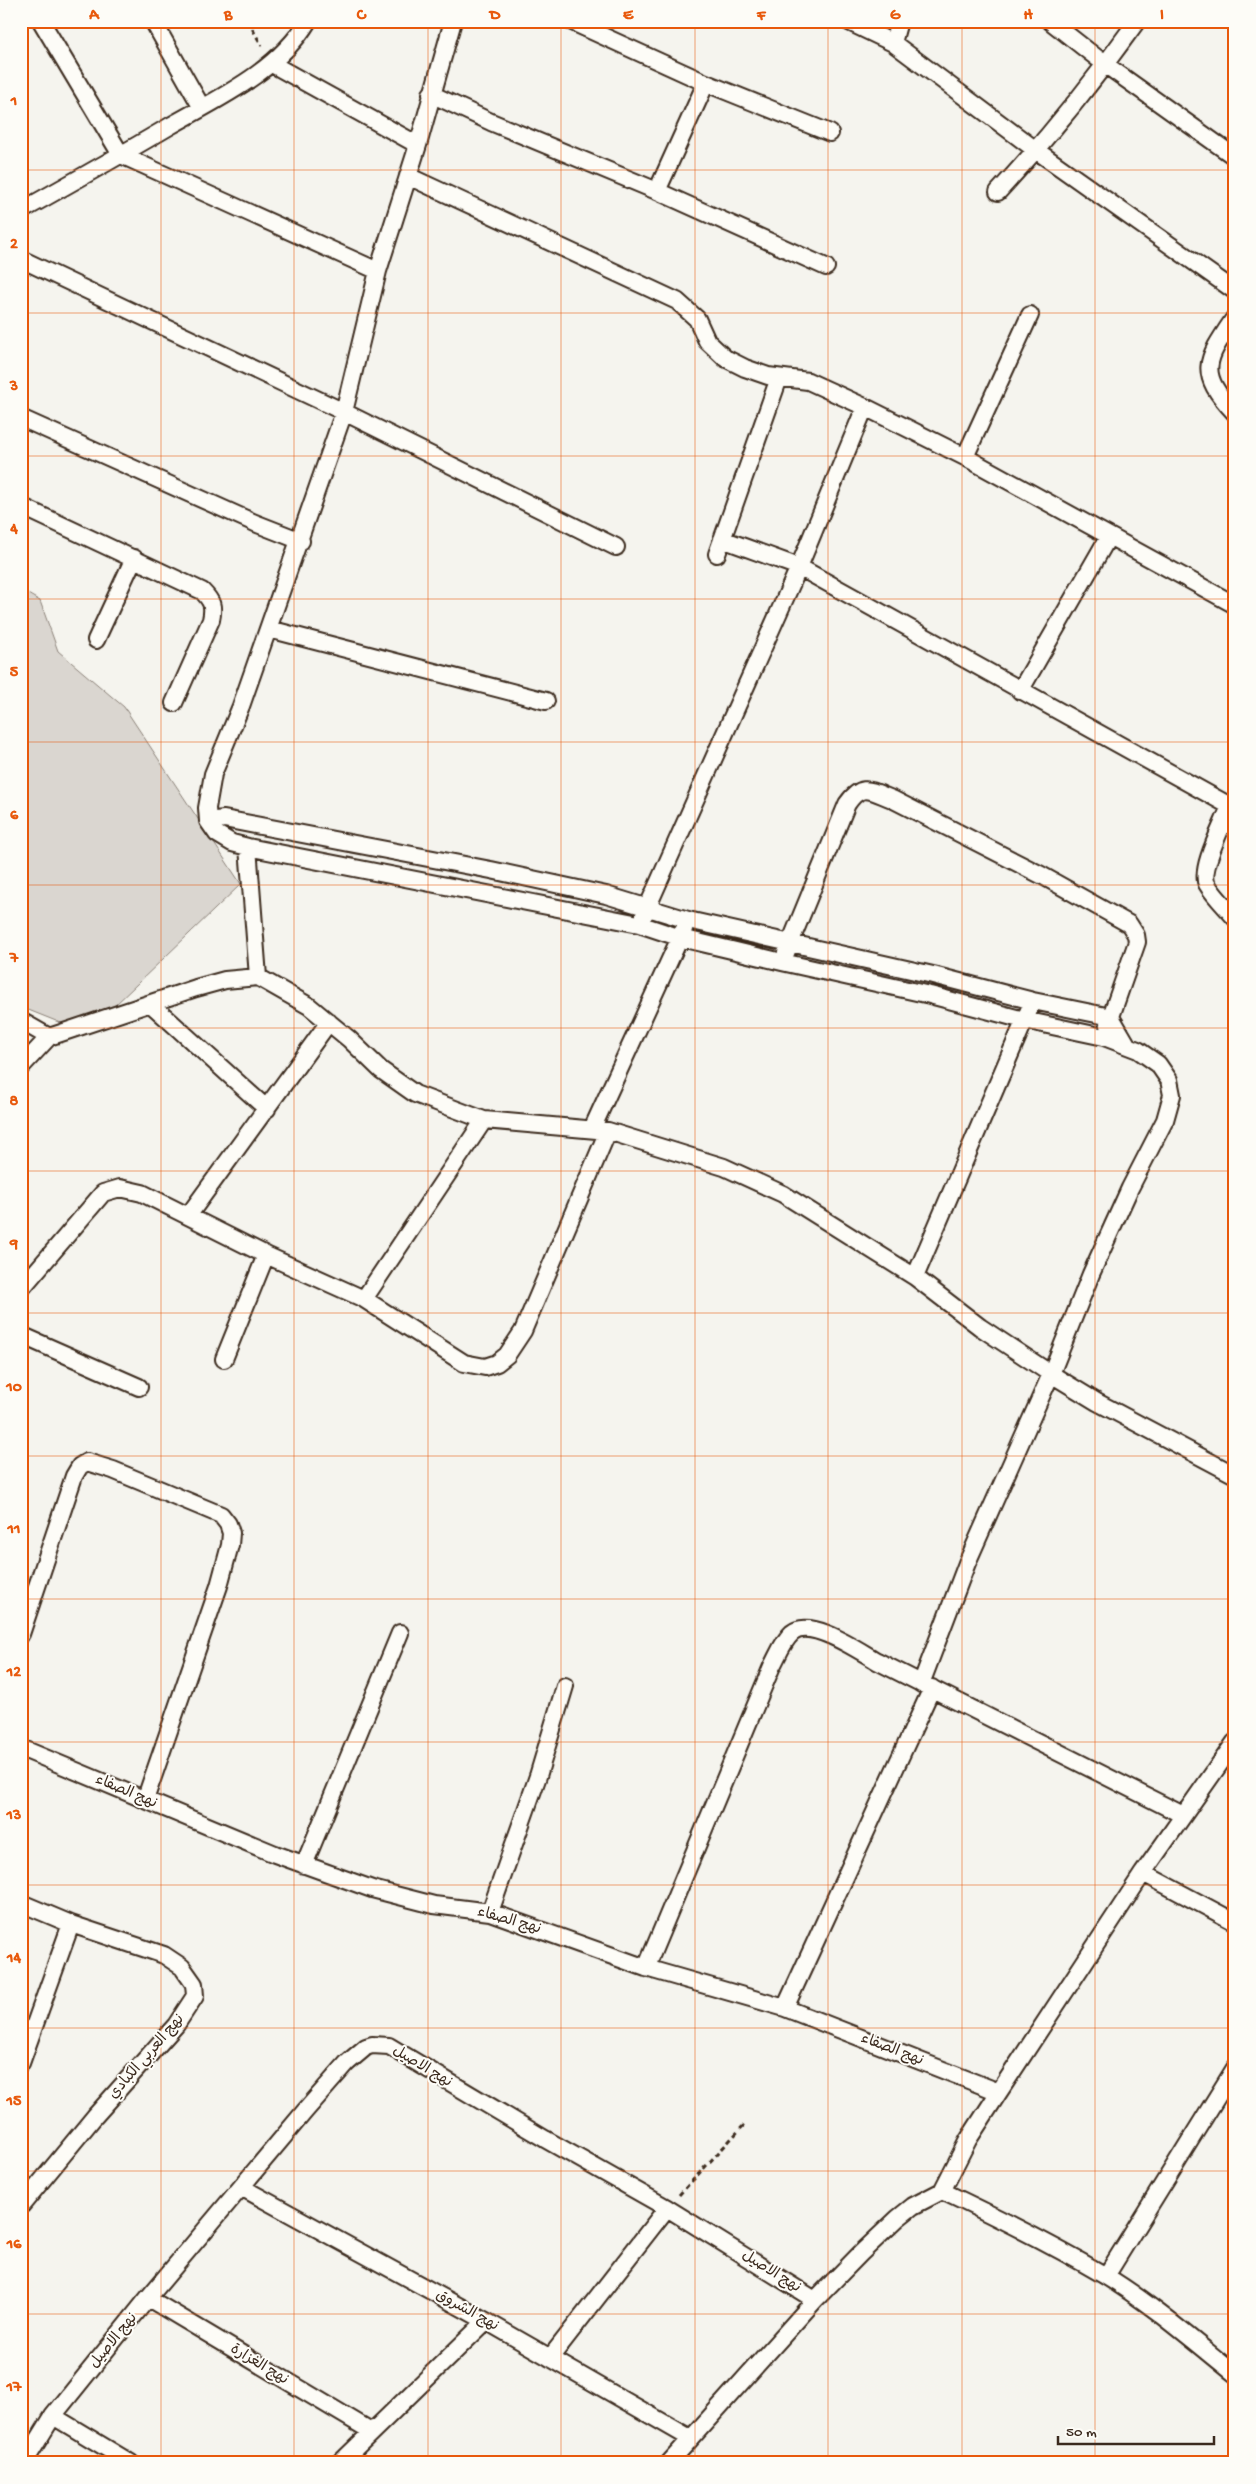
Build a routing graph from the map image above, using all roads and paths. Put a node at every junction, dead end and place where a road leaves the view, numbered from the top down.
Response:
1 (41, 21) edge
2 (153, 21) edge
3 (248, 21) edge
4 (308, 21) edge
5 (453, 21) edge
6 (570, 21) edge
7 (899, 21) edge
8 (1050, 21) edge
9 (1137, 21) edge
10 (849, 22) edge
11 (894, 43) junction
12 (272, 64) junction
13 (1106, 65) junction
14 (706, 83) junction
15 (431, 94) junction
16 (202, 108) junction
17 (830, 133) dead end
18 (418, 145) junction
19 (1037, 151) junction
20 (121, 155) junction
21 (1235, 157) edge
22 (408, 176) junction
23 (656, 191) junction
24 (998, 192) dead end
25 (22, 210) edge
26 (21, 259) edge
27 (826, 267) dead end
28 (378, 270) junction
29 (1235, 291) edge
30 (1030, 314) dead end
31 (1235, 317) edge
32 (778, 378) junction
33 (865, 407) junction
34 (344, 412) junction
35 (1235, 413) edge
36 (21, 418) edge
37 (965, 457) junction
38 (21, 506) edge
39 (1109, 536) junction
40 (301, 541) junction
41 (616, 547) dead end
42 (134, 558) junction
43 (799, 567) junction
44 (1235, 605) edge
45 (269, 628) junction
46 (96, 640) dead end
47 (1020, 691) junction
48 (546, 701) dead end
49 (174, 703) dead end
50 (1233, 804) edge
51 (208, 821) junction
52 (248, 847) junction
53 (648, 906) junction
54 (1235, 918) edge
55 (688, 920) junction
56 (639, 924) junction
57 (681, 938) junction
58 (790, 943) junction
59 (782, 962) junction
60 (258, 977) junction
61 (1033, 1001) junction
62 (151, 1004) junction
63 (1111, 1016) junction
64 (1024, 1020) junction
65 (21, 1021) edge
66 (329, 1022) junction
67 (48, 1037) junction
68 (1104, 1037) junction
69 (1128, 1046) junction
70 (21, 1067) edge
71 (267, 1109) junction
72 (484, 1120) junction
73 (600, 1130) junction
74 (188, 1216) junction
75 (266, 1255) junction
76 (915, 1277) junction
77 (21, 1289) edge
78 (364, 1299) junction
79 (21, 1334) edge
80 (224, 1359) dead end
81 (1052, 1374) junction
82 (139, 1387) dead end
83 (1235, 1475) edge
84 (400, 1633) dead end
85 (21, 1634) edge
86 (565, 1686) dead end
87 (927, 1686) junction
88 (1235, 1742) edge
89 (21, 1748) edge
90 (145, 1800) junction
91 (1183, 1815) junction
92 (304, 1865) junction
93 (1143, 1873) junction
94 (21, 1903) edge
95 (490, 1912) junction
96 (1235, 1922) edge
97 (71, 1924) junction
98 (646, 1968) junction
99 (785, 2008) junction
100 (21, 2063) edge
101 (1235, 2068) edge
102 (998, 2092) junction
103 (745, 2124) dead end
104 (241, 2187) junction
105 (942, 2191) junction
106 (21, 2206) edge
107 (667, 2208) junction
108 (1106, 2276) junction
109 (148, 2298) junction
110 (815, 2300) junction
111 (486, 2321) junction
112 (550, 2358) junction
113 (1235, 2374) edge
114 (53, 2416) junction
115 (371, 2432) junction
116 (690, 2438) junction
117 (24, 2463) edge
118 (131, 2463) edge
119 (340, 2463) edge
120 (669, 2463) edge

1 - 20 street
2 - 16 street
3 - 12 path
4 - 12 street
5 - 15 street
6 - 14 street
7 - 11 street
8 - 13 street
9 - 13 street
10 - 11 street
11 - 19 street
12 - 16 street
12 - 18 street
13 - 19 street
13 - 21 street
14 - 17 street
14 - 23 street
15 - 18 street
15 - 23 street
16 - 20 street
18 - 22 street
19 - 24 street
19 - 29 street
20 - 25 street
20 - 28 street
22 - 28 street
22 - 32 street
23 - 27 street
26 - 34 street
28 - 34 street
30 - 37 street
31 - 35 street
32 - 33 street
32 - 43 street
33 - 37 street
33 - 43 street
34 - 40 street
34 - 41 street
36 - 40 street
37 - 39 street
38 - 42 street
39 - 44 street
39 - 47 street
40 - 45 street
42 - 46 street
42 - 49 street
43 - 47 street
43 - 53 street
45 - 48 street
45 - 51 street
47 - 50 street
50 - 54 street
51 - 52 street
51 - 53 street
52 - 56 street
52 - 60 street
53 - 55 street
53 - 56 street
55 - 57 street
55 - 58 street
56 - 57 street
57 - 59 street
57 - 73 street
58 - 59 street
58 - 61 street
58 - 63 street
59 - 64 street
60 - 62 street
60 - 66 street
61 - 63 street
61 - 64 street
62 - 67 street
62 - 71 street
63 - 68 street
63 - 69 street
64 - 68 street
64 - 76 street
65 - 67 street
66 - 71 street
66 - 72 street
67 - 70 street
68 - 69 street
69 - 81 street
71 - 74 street
72 - 73 street
72 - 78 street
73 - 76 street
73 - 78 street
74 - 75 street
74 - 77 street
75 - 78 street
75 - 80 street
76 - 81 street
79 - 82 street
81 - 83 street
81 - 87 street
84 - 92 street
85 - 90 street
86 - 95 street
87 - 91 street
87 - 98 street
87 - 99 street
88 - 91 street
89 - 90 street, نهج الصفاء
90 - 92 street, نهج الصفاء
91 - 93 street
92 - 95 street, نهج الصفاء
93 - 96 street
93 - 102 street
94 - 97 street, نهج العربي الكبادي
95 - 98 street, نهج الصفاء
97 - 100 street
97 - 106 street, نهج العربي الكبادي
98 - 99 street, نهج الصفاء
99 - 102 street, نهج الصفاء
101 - 108 street
102 - 105 street
103 - 107 path
104 - 107 street, نهج الاصيل
104 - 109 street, نهج الاصيل
104 - 111 street, نهج الشروق
105 - 108 street
105 - 110 street
107 - 110 street, نهج الاصيل
107 - 112 street
108 - 113 street
109 - 114 street, نهج الاصيل
109 - 115 street, نهج الغزارة
110 - 116 street
111 - 112 street, نهج الشروق
111 - 115 street
112 - 116 street, نهج الشروق
114 - 117 street, نهج الاصيل
114 - 118 street
115 - 119 street
116 - 120 street

